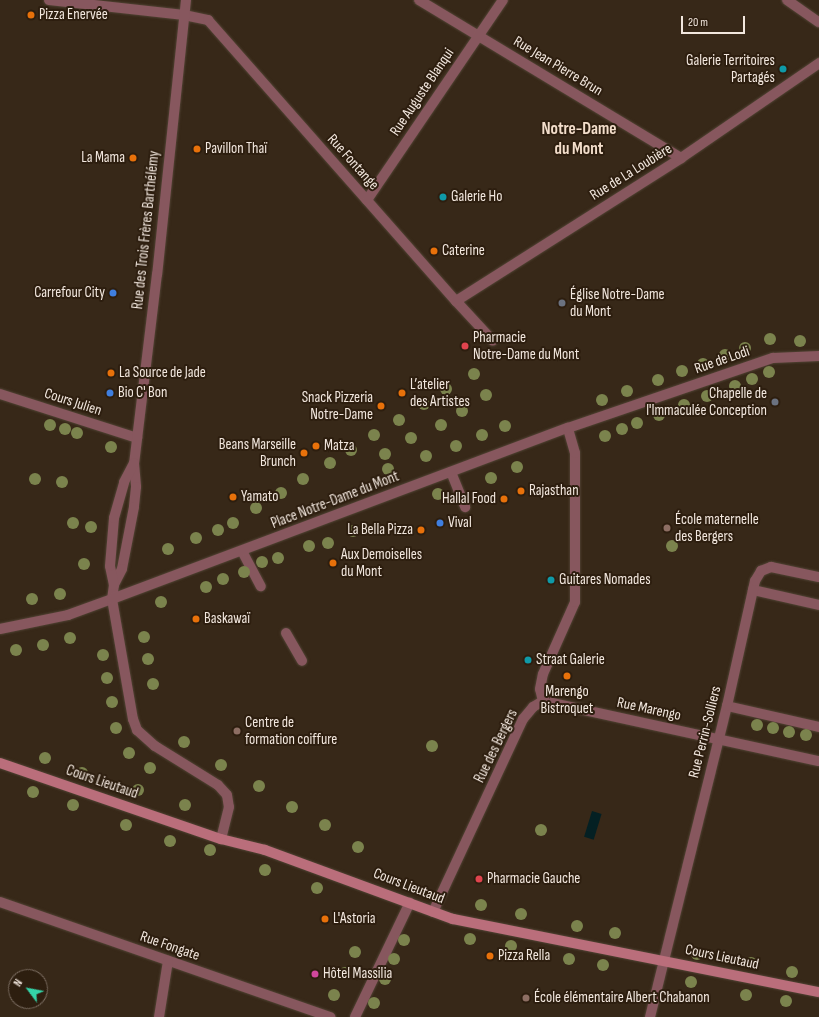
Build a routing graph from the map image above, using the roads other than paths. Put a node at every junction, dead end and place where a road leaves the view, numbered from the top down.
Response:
1 (49, 0) edge
2 (186, 0) edge
3 (419, 0) edge
4 (503, 0) edge
5 (787, 0) edge
6 (184, 14) junction
7 (819, 22) edge
8 (478, 36) junction
9 (819, 63) edge
10 (681, 158) junction
11 (367, 200) junction
12 (456, 301) junction
13 (493, 341) dead end
14 (819, 356) edge
15 (0, 394) edge
16 (568, 428) junction
17 (137, 438) junction
18 (134, 463) junction
19 (452, 472) junction
20 (465, 507) dead end
21 (242, 550) junction
22 (819, 577) edge
23 (114, 586) junction
24 (261, 586) dead end
25 (753, 590) junction
26 (112, 599) junction
27 (819, 605) edge
28 (0, 629) edge
29 (286, 633) dead end
30 (302, 661) dead end
31 (543, 701) junction
32 (727, 706) junction
33 (819, 727) edge
34 (718, 739) junction
35 (819, 761) edge
36 (0, 763) edge
37 (221, 839) junction
38 (0, 902) edge
39 (410, 902) junction
40 (433, 912) junction
41 (664, 960) junction
42 (168, 961) junction
43 (819, 992) edge
44 (159, 1017) edge
45 (331, 1017) edge
46 (355, 1017) edge
47 (650, 1017) edge

1 - 6 street, Rue Fontange
2 - 6 street, Rue des Trois Frères Barthélémy
3 - 8 street, Rue Jean Pierre Brun
4 - 8 street, Rue Auguste Blanqui
5 - 7 street
6 - 11 street, Rue Fontange
6 - 17 street, Rue des Trois Frères Barthélémy
8 - 10 street, Rue Jean Pierre Brun
8 - 11 street, Rue Auguste Blanqui
9 - 10 street, Rue de La Loubière
10 - 12 street, Rue de La Loubière
11 - 12 street, Rue Fontange
12 - 13 street, Rue Fontange
14 - 16 street, Rue de Lodi
15 - 17 street, Cours Julien
16 - 19 street, Place Notre-Dame du Mont
16 - 31 street
17 - 18 street, Rue des Trois Frères Barthélémy
18 - 23 street, Rue des Trois Frères Barthélémy
18 - 23 street, Rue des Trois Frères Barthélémy
19 - 20 street
19 - 21 street, Place Notre-Dame du Mont
21 - 24 street
21 - 26 street, Place Notre-Dame du Mont
22 - 25 street, Rue Perrin-Solliers
23 - 26 street
25 - 27 street
25 - 32 street, Rue Perrin-Solliers
26 - 28 street, Place Notre-Dame du Mont
26 - 37 street
29 - 30 street
31 - 34 street, Rue Marengo
31 - 40 street, Rue des Bergers
32 - 33 street
32 - 34 street, Rue Perrin-Solliers
34 - 35 street, Rue Marengo
34 - 41 street, Rue Perrin-Solliers
36 - 37 main road, Cours Lieutaud
37 - 39 main road, Cours Lieutaud
38 - 42 street, Rue Fongate
39 - 40 main road, Cours Lieutaud
39 - 46 street
40 - 41 main road, Cours Lieutaud
41 - 43 main road, Cours Lieutaud
41 - 47 street, Rue Perrin-Solliers
42 - 44 street
42 - 45 street, Rue Fongate

